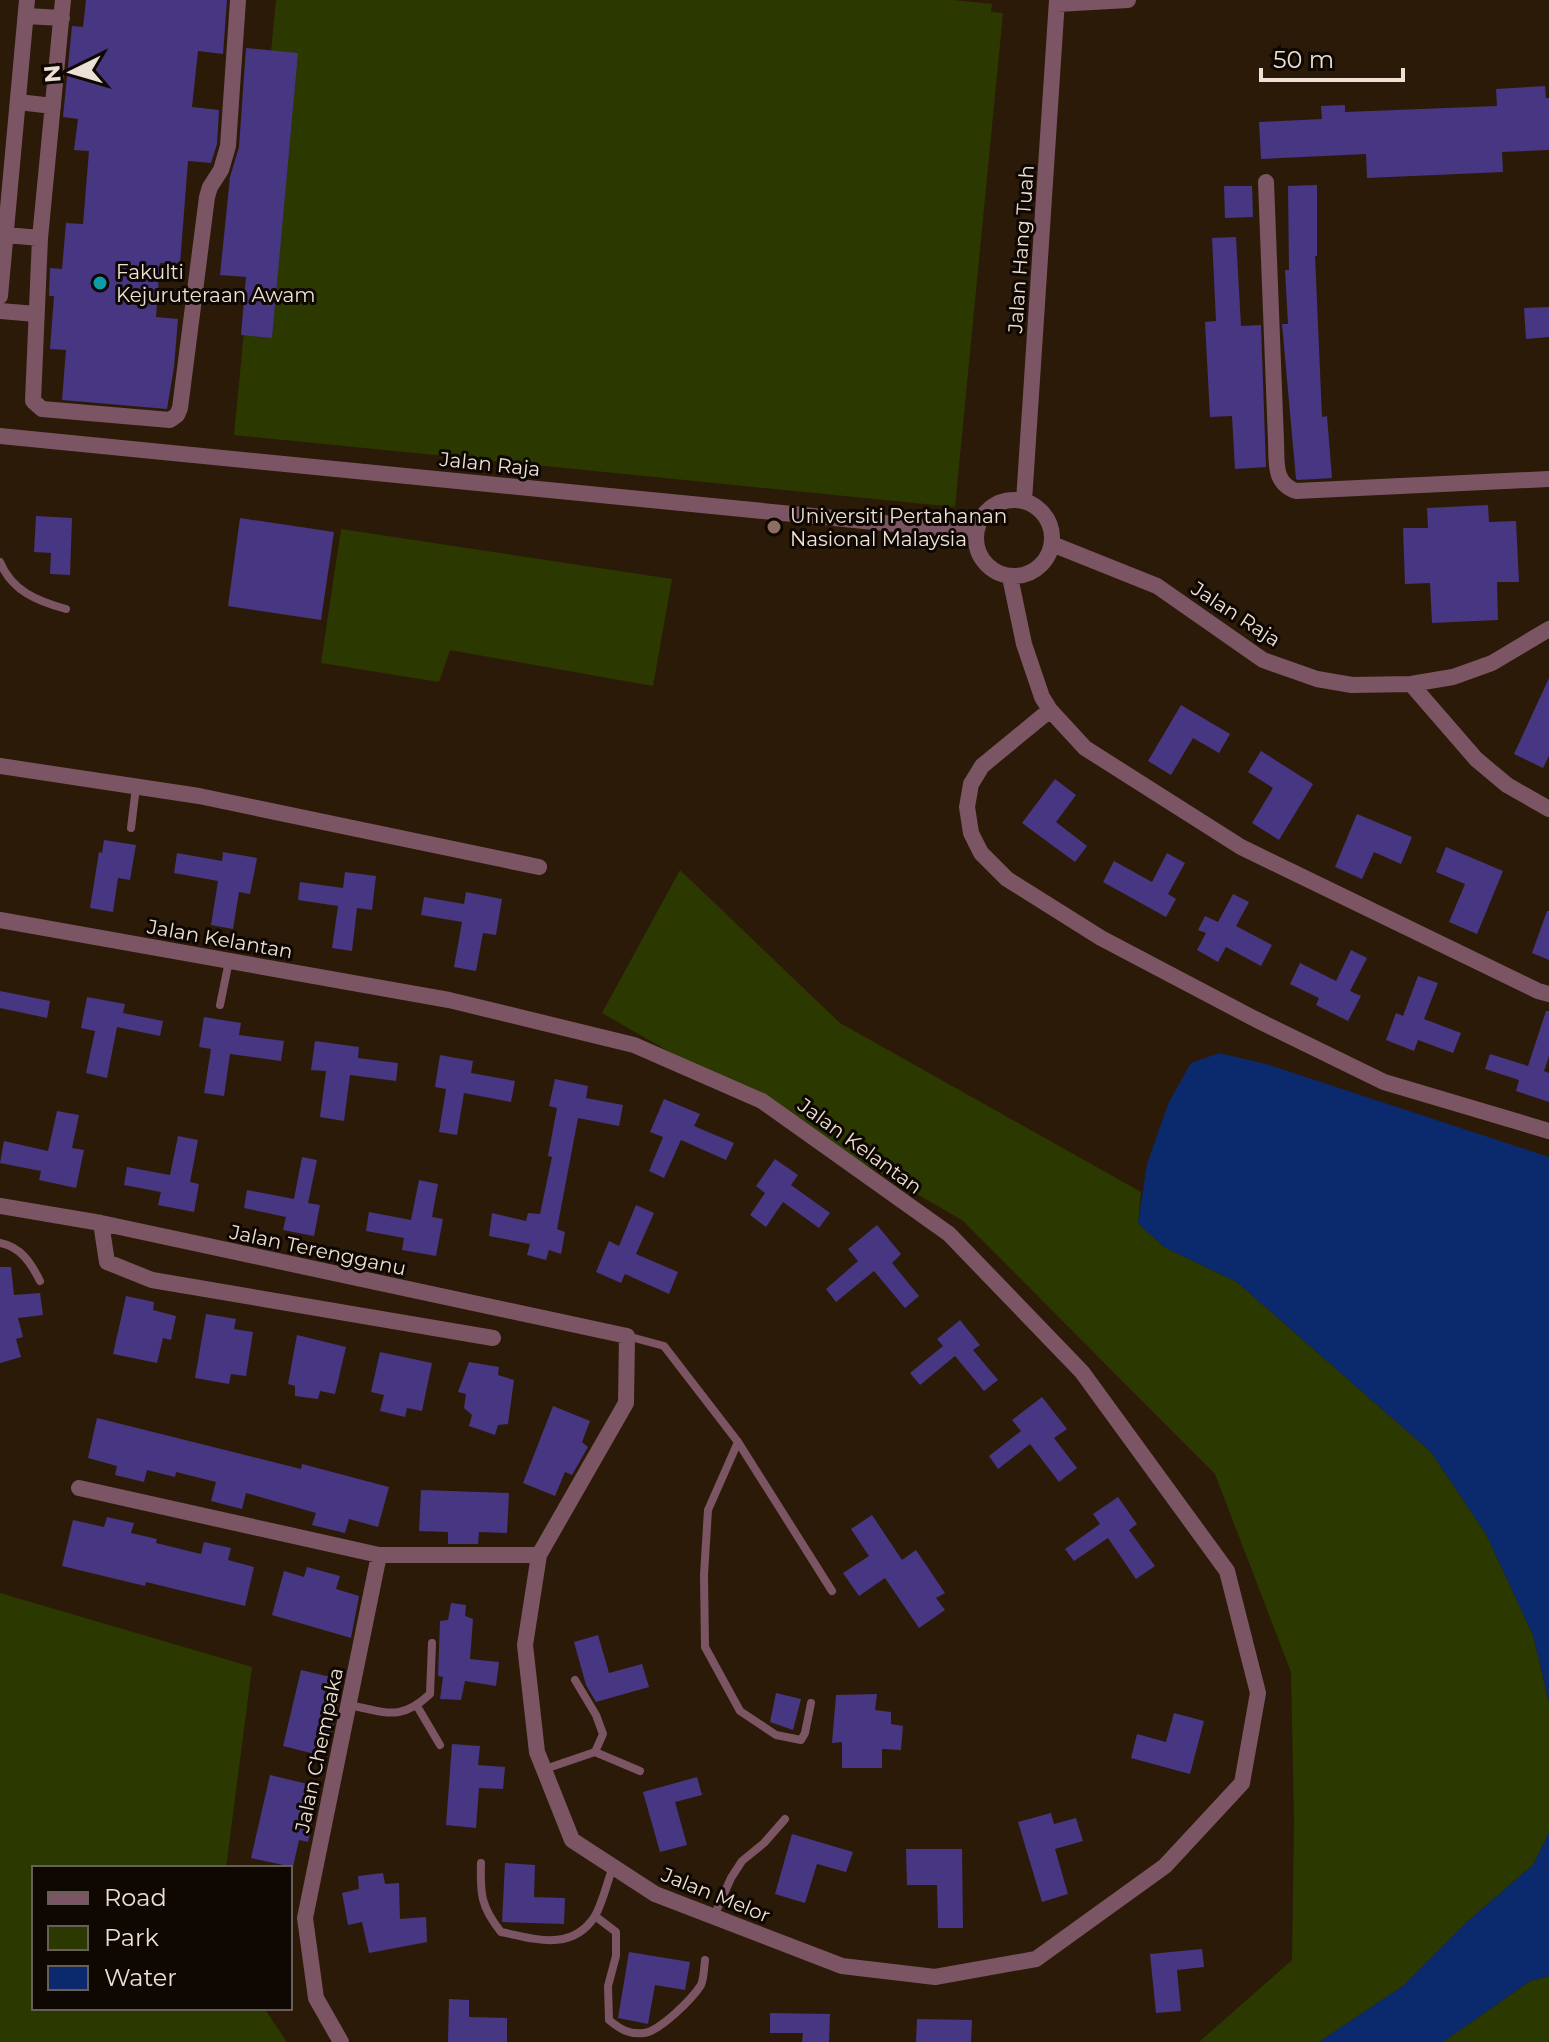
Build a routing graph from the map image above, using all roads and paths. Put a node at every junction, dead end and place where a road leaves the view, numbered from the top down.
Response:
1 (63, 0) edge
2 (238, 0) edge
3 (1128, 0) edge
4 (1057, 2) edge
5 (26, 8) edge
6 (62, 18) junction
7 (18, 102) junction
8 (53, 106) junction
9 (7, 137) edge
10 (5, 177) edge
11 (1266, 182) dead end
12 (6, 235) junction
13 (40, 238) junction
14 (0, 296) edge
15 (0, 311) edge
16 (36, 314) junction
17 (0, 436) edge
18 (1549, 479) edge
19 (1024, 501) junction
20 (976, 532) junction
21 (1052, 544) junction
22 (0, 562) edge
23 (1010, 577) junction
24 (66, 609) dead end
25 (1549, 629) edge
26 (1411, 684) junction
27 (1050, 710) junction
28 (0, 766) edge
29 (136, 787) junction
30 (1549, 809) edge
31 (131, 828) dead end
32 (539, 867) dead end
33 (0, 920) edge
34 (229, 961) junction
35 (1549, 994) edge
36 (220, 1005) dead end
37 (1549, 1131) edge
38 (0, 1206) edge
39 (101, 1223) junction
40 (0, 1243) edge
41 (40, 1281) dead end
42 (627, 1336) junction
43 (493, 1338) dead end
44 (738, 1442) junction
45 (79, 1488) dead end
46 (379, 1555) junction
47 (539, 1555) junction
48 (832, 1591) dead end
49 (432, 1643) dead end
50 (575, 1680) dead end
51 (811, 1703) dead end
52 (349, 1705) junction
53 (417, 1706) junction
54 (440, 1745) dead end
55 (595, 1752) junction
56 (544, 1769) junction
57 (640, 1771) dead end
58 (785, 1819) dead end
59 (481, 1863) dead end
60 (1165, 1866) joint
61 (613, 1867) junction
62 (595, 1916) junction
63 (714, 1917) junction
64 (705, 1960) dead end
65 (341, 2042) edge

1 - 6 street
2 - 16 street
3 - 4 street
4 - 19 street, Jalan Hang Tuah
5 - 6 street
5 - 7 street
6 - 8 street
7 - 8 street
7 - 9 street
8 - 13 street
9 - 10 street
10 - 12 street
11 - 18 street
12 - 13 street
12 - 14 street
13 - 16 street
15 - 16 street
17 - 20 street, Jalan Raja
19 - 20 street
19 - 21 street
20 - 23 street
21 - 23 street
21 - 26 street, Jalan Raja
22 - 24 lane
23 - 27 street
25 - 26 street, Jalan Raja
26 - 30 street
27 - 35 street
27 - 37 street
28 - 29 street
29 - 31 lane
29 - 32 street
33 - 34 street, Jalan Kelantan
34 - 36 lane
34 - 60 street, Jalan Kelantan
38 - 39 street, Jalan Terengganu
39 - 42 street, Jalan Terengganu
39 - 43 street
40 - 41 lane
42 - 44 lane
42 - 47 street, Jalan Melor
44 - 48 lane
44 - 51 lane
45 - 46 street
46 - 47 street
46 - 52 street, Jalan Chempaka
47 - 56 street, Jalan Melor
49 - 53 lane
50 - 55 lane
52 - 53 lane
52 - 65 street, Jalan Chempaka
53 - 54 lane
55 - 56 lane
55 - 57 lane
56 - 61 street, Jalan Melor
58 - 63 lane
59 - 62 lane
60 - 63 street, Jalan Melor
61 - 62 lane
61 - 63 street, Jalan Melor
62 - 64 lane

